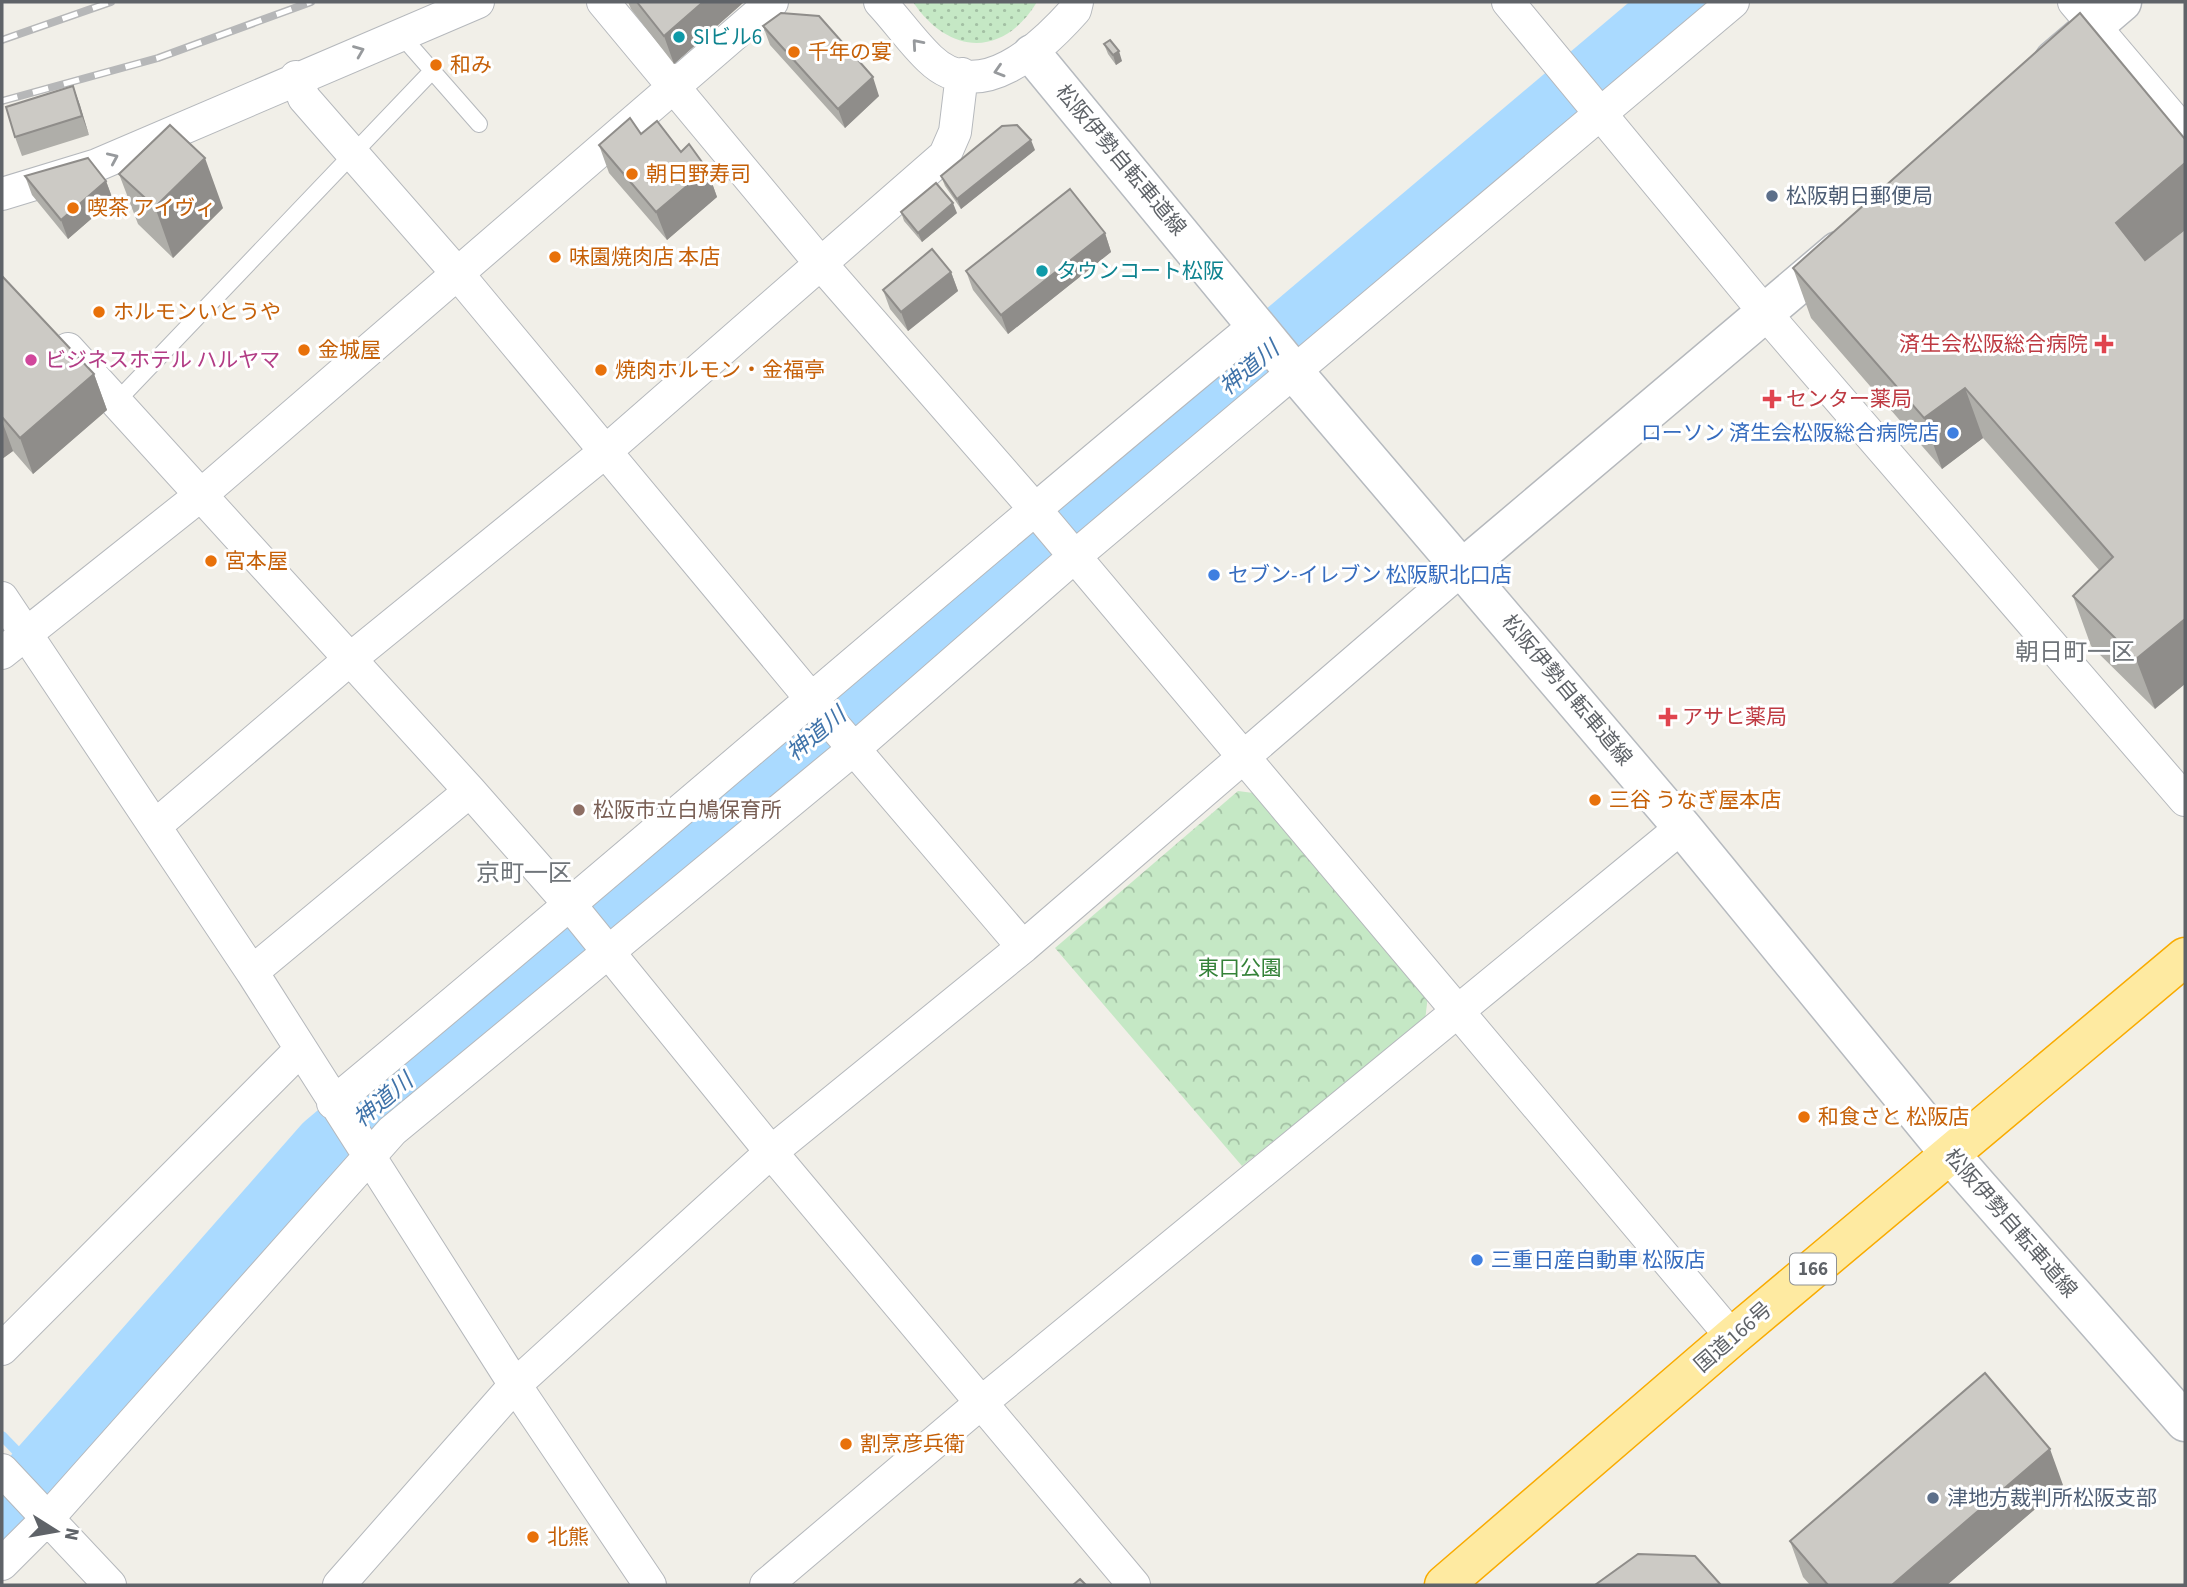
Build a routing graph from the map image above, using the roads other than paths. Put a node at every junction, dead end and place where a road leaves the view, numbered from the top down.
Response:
1 (478, 2) edge
2 (603, 2) edge
3 (772, 2) edge
4 (880, 2) edge
5 (1077, 2) edge
6 (1508, 2) edge
7 (1733, 2) edge
8 (2097, 10) edge
9 (400, 34) junction
10 (1032, 54) junction
11 (432, 71) junction
12 (962, 74) junction
13 (296, 77) junction
14 (2032, 79) edge
15 (674, 88) junction
16 (1597, 109) junction
17 (479, 124) dead end
18 (2185, 133) edge
19 (353, 154) junction
20 (2, 194) edge
21 (1869, 224) edge
22 (821, 264) junction
23 (457, 272) junction
24 (1766, 314) junction
25 (1257, 324) junction
26 (46, 325) edge
27 (1295, 373) junction
28 (116, 402) junction
29 (606, 451) junction
30 (202, 494) junction
31 (1034, 508) junction
32 (1074, 557) junction
33 (1463, 568) junction
34 (2, 598) edge
35 (14, 644) edge
36 (349, 660) junction
37 (813, 701) junction
38 (855, 748) junction
39 (1245, 757) junction
40 (470, 791) junction
41 (2185, 800) edge
42 (155, 826) junction
43 (1682, 827) junction
44 (572, 908) junction
45 (1023, 947) junction
46 (607, 951) junction
47 (2185, 957) edge
48 (252, 972) junction
49 (1459, 1010) junction
50 (300, 1049) junction
51 (334, 1105) junction
52 (771, 1152) junction
53 (1949, 1153) junction
54 (367, 1154) junction
55 (1732, 1337) junction
56 (2, 1349) edge
57 (515, 1385) junction
58 (982, 1402) junction
59 (2185, 1422) edge
60 (3, 1471) edge
61 (48, 1516) junction
62 (2, 1564) edge
63 (110, 1585) edge
64 (340, 1585) edge
65 (650, 1585) edge
66 (766, 1585) edge
67 (1134, 1585) edge
68 (1444, 1585) edge

1 - 9 street
2 - 15 street
3 - 15 street
12 -> 4 street
5 - 10 street
6 - 16 street
7 - 16 street
8 - 14 main road
8 - 18 street
9 - 11 lane
13 -> 9 street
10 -> 12 street
10 - 25 main road, 松阪伊勢自転車道線
11 - 17 lane
11 - 19 lane
12 - 22 street
13 - 19 street
20 -> 13 street
15 - 22 street
15 - 23 street
16 - 24 street
16 - 27 street
19 - 23 street
19 - 28 lane
21 - 24 main road
22 - 29 street
22 - 31 street
23 - 29 street
23 - 30 street
24 - 33 main road
24 - 41 street
25 - 27 main road, 松阪伊勢自転車道線
25 - 31 street
26 - 28 street
27 - 32 street
27 - 33 main road, 松阪伊勢自転車道線
28 - 30 street
29 - 36 street
29 - 37 street
30 - 35 street
30 - 36 street
31 - 32 street
31 - 37 street
32 - 38 street
32 - 39 street
33 - 39 street
33 - 43 main road, 松阪伊勢自転車道線
34 - 35 street
35 - 42 street
36 - 40 street
36 - 42 street
37 - 38 street
37 - 44 street
38 - 45 street
38 - 46 street
39 - 45 street
39 - 49 street
40 - 44 street
40 - 48 street
42 - 48 street
43 - 49 street
43 - 53 main road, 松阪伊勢自転車道線
44 - 46 street
44 - 51 street
45 - 52 street
46 - 52 street
46 - 54 street
47 - 53 highway, 国道166号 / 166
48 - 50 street
49 - 55 street
49 - 58 street
50 - 51 street
50 - 56 street
51 - 54 street
52 - 57 street
52 - 58 street
53 - 55 highway, 国道166号 / 166
53 - 59 main road, 松阪伊勢自転車道線
54 - 57 street
54 - 61 street
55 - 68 highway, 国道166号 / 166
57 - 64 street
57 - 65 street
58 - 66 street
58 - 67 street
60 - 61 street
61 - 62 street
61 - 63 street

